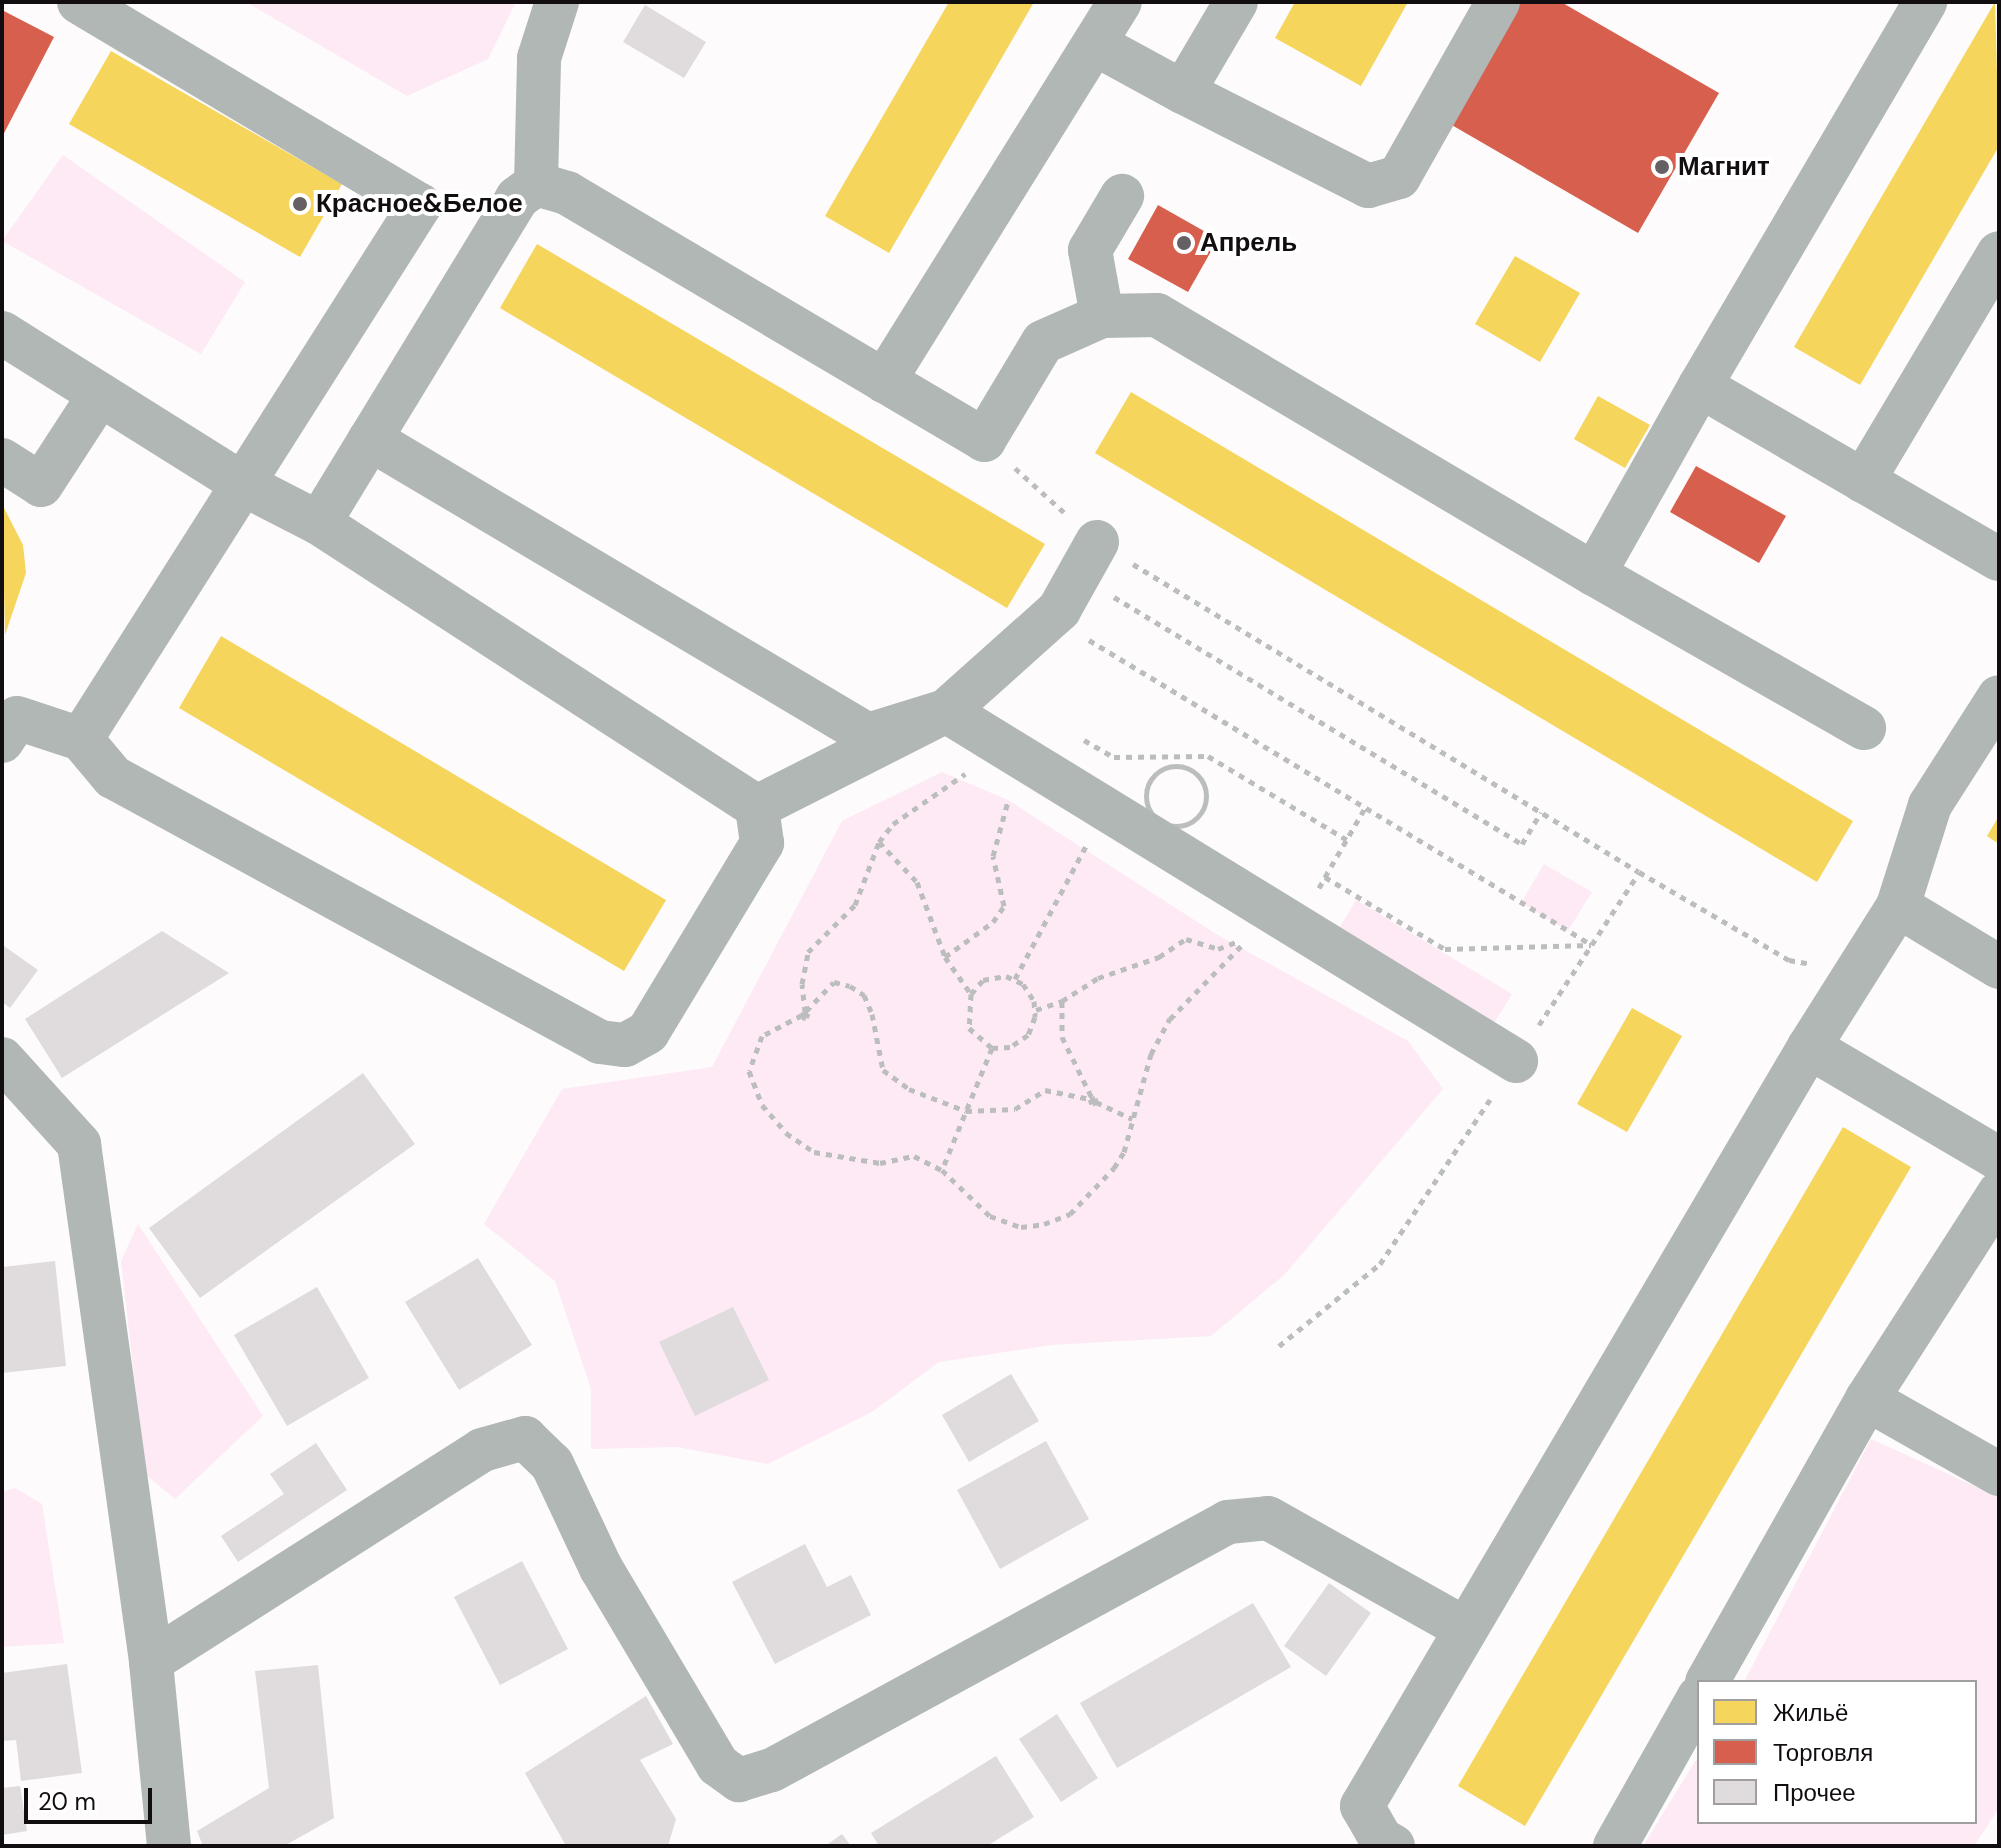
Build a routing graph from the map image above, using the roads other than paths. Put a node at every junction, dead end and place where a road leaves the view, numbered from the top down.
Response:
1 (79, 2) edge
2 (557, 2) edge
3 (1120, 2) edge
4 (1236, 2) edge
5 (1498, 2) edge
6 (1925, 2) edge
7 (1095, 44) junction
8 (1183, 92) junction
9 (536, 184) junction
10 (1122, 196) dead end
11 (1999, 253) edge
12 (1102, 316) junction
13 (2, 333) edge
14 (884, 381) junction
15 (1700, 386) junction
16 (100, 394) junction
17 (370, 439) junction
18 (2, 460) edge
19 (1863, 481) junction
20 (243, 484) junction
21 (319, 523) junction
22 (1097, 542) road end
23 (1999, 559) edge
24 (1594, 574) junction
25 (1999, 697) edge
26 (946, 711) junction
27 (1864, 728) dead end
28 (81, 739) junction
29 (2, 741) edge
30 (757, 807) junction
31 (1898, 906) junction
32 (1999, 967) edge
33 (1809, 1047) junction
34 (2, 1059) edge
35 (1516, 1061) road end
36 (1999, 1159) edge
37 (1999, 1193) edge
38 (1867, 1399) junction
39 (1999, 1474) edge
40 (1464, 1628) junction
41 (151, 1661) junction
42 (1708, 1680) edge
43 (1697, 1701) edge
44 (169, 1846) edge
45 (1393, 1846) edge
46 (1615, 1846) edge

1 - 20 street
2 - 9 street
3 - 7 street
4 - 8 street
5 - 8 street
6 - 15 street
7 - 8 street
7 - 14 street
9 - 14 street
9 - 17 street
10 - 12 street
11 - 19 street
12 - 14 street
12 - 24 street
13 - 16 street
15 - 19 street
15 - 24 street
16 - 18 street
16 - 20 street
17 - 21 street
17 - 26 street
19 - 23 street
20 - 21 street
20 - 28 street
21 - 30 street
22 - 26 street
24 - 27 street
25 - 31 street
26 - 30 street
26 - 35 street
28 - 29 street
28 - 30 street
31 - 32 street
31 - 33 street
33 - 36 street
33 - 40 street
34 - 41 street
37 - 38 street
38 - 39 street
38 - 42 street
40 - 41 street
40 - 45 street
41 - 44 street
43 - 46 street

